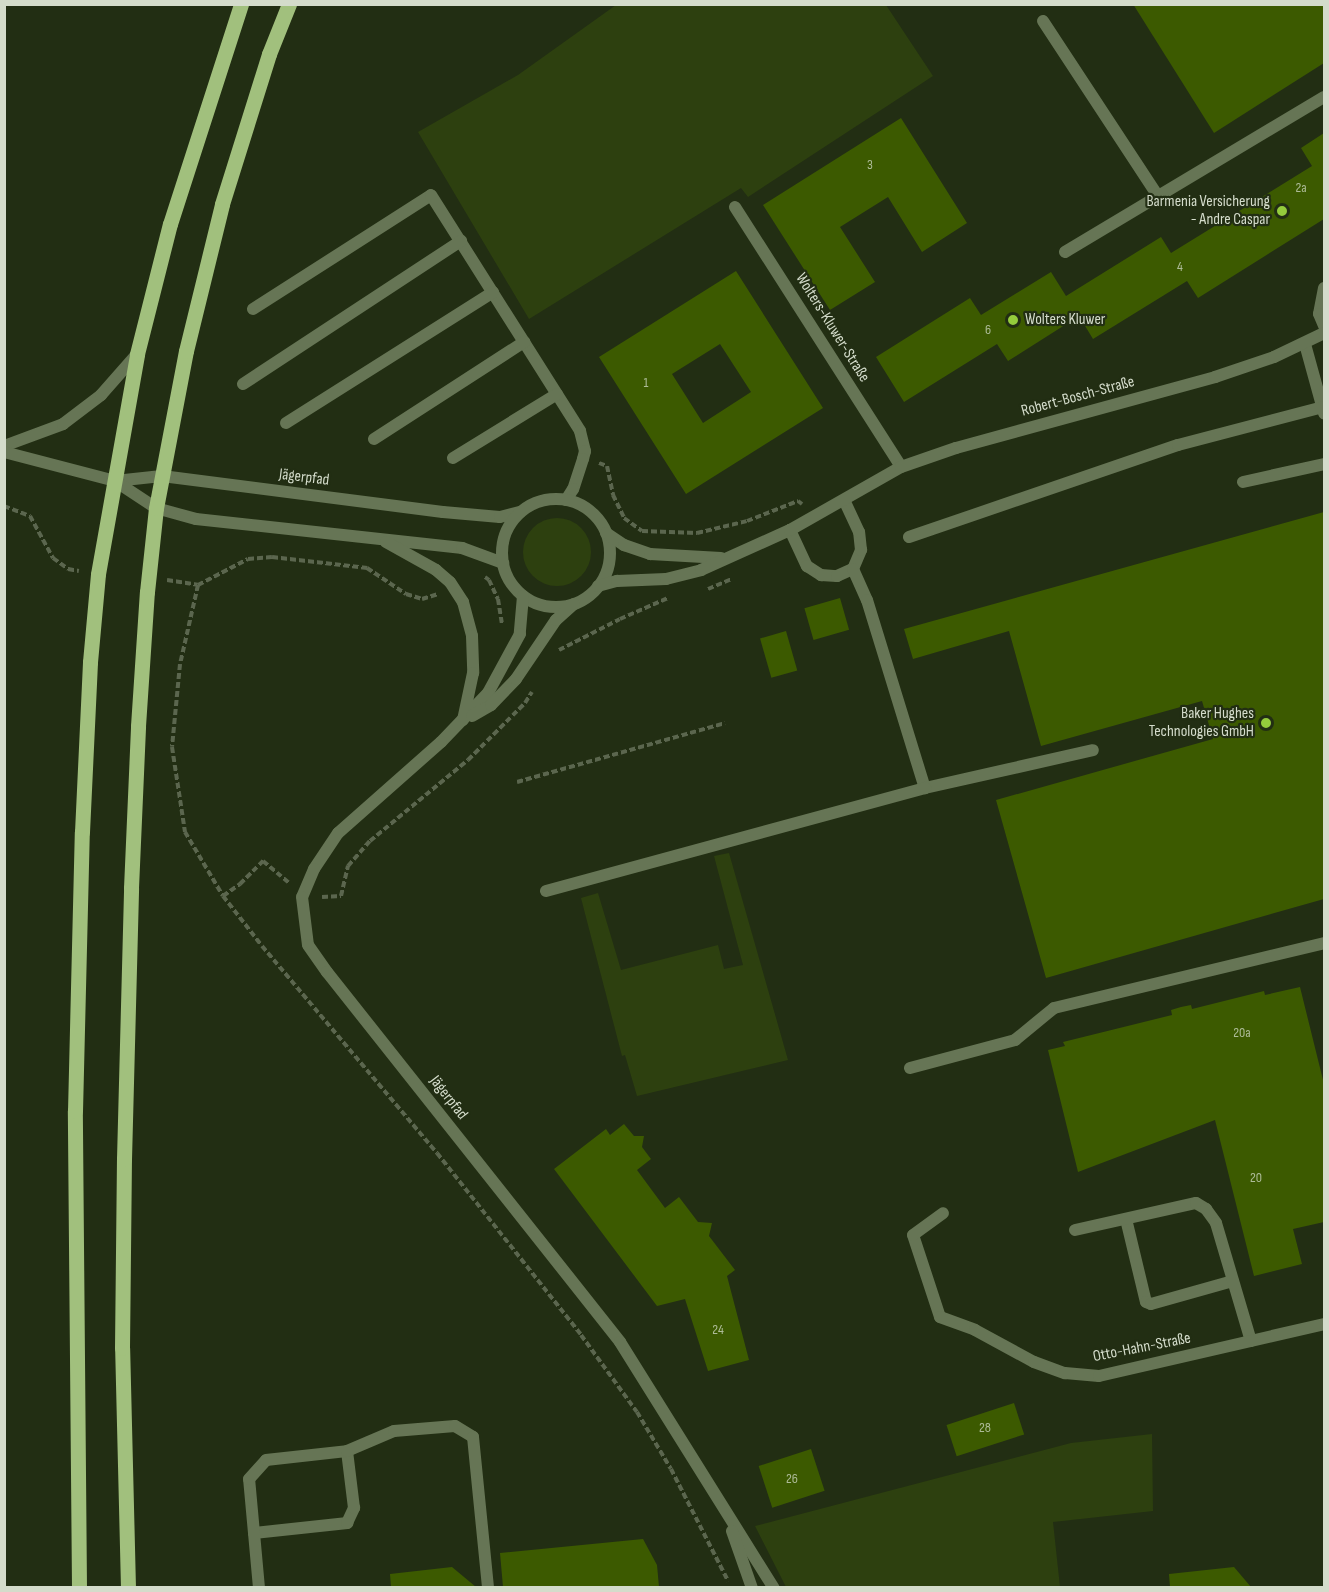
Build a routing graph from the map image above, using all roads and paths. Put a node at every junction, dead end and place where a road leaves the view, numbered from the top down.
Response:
1 (241, 4) edge
2 (289, 4) edge
3 (1043, 21) dead end
4 (1324, 97) edge
5 (1158, 196) junction
6 (735, 207) dead end
7 (461, 242) junction
8 (1065, 252) dead end
9 (1324, 288) edge
10 (492, 292) junction
11 (253, 309) dead end
12 (1324, 326) edge
13 (1324, 333) edge
14 (524, 342) junction
15 (1305, 344) junction
16 (137, 354) junction
17 (243, 384) dead end
18 (557, 394) junction
19 (1324, 410) edge
20 (286, 423) dead end
21 (374, 439) dead end
22 (4, 446) edge
23 (4, 452) edge
24 (453, 458) dead end
25 (583, 459) junction
26 (1324, 464) edge
27 (901, 467) junction
28 (162, 476) junction
29 (115, 481) junction
30 (1243, 482) dead end
31 (566, 500) junction
32 (844, 500) junction
33 (4, 506) edge
34 (156, 508) junction
35 (520, 512) junction
36 (819, 514) junction
37 (790, 530) junction
38 (606, 533) junction
39 (909, 537) dead end
40 (380, 539) junction
41 (722, 558) junction
42 (503, 563) junction
43 (853, 569) junction
44 (98, 574) junction
45 (481, 575) dead end
46 (735, 577) dead end
47 (450, 582) junction
48 (198, 585) dead end
49 (598, 586) junction
50 (704, 590) dead end
51 (676, 595) dead end
52 (523, 596) junction
53 (574, 604) junction
54 (520, 634) junction
55 (541, 643) junction
56 (558, 650) junction
57 (552, 659) dead end
58 (536, 686) dead end
59 (463, 721) junction
60 (725, 723) dead end
61 (1094, 750) dead end
62 (517, 782) dead end
63 (925, 788) junction
64 (546, 891) dead end
65 (223, 896) dead end
66 (302, 897) junction
67 (1324, 943) edge
68 (910, 1068) dead end
69 (943, 1213) dead end
70 (1126, 1219) junction
71 (1075, 1230) dead end
72 (1233, 1281) junction
73 (1324, 1324) edge
74 (1251, 1341) junction
75 (347, 1451) junction
76 (725, 1510) junction
77 (254, 1533) junction
78 (79, 1587) edge
79 (128, 1587) edge
80 (259, 1587) edge
81 (488, 1587) edge
82 (752, 1587) edge
83 (774, 1587) edge

1 - 16 main road
2 - 28 main road
3 - 5 street
4 - 5 street
5 - 8 street
6 - 27 street, Wolters-Kluwer-Straße
7 - 10 street
7 - 11 street
7 - 17 street
9 - 12 street
10 - 14 street
10 - 20 street
13 - 15 street, Robert-Bosch-Straße
14 - 18 street
14 - 21 street
15 - 19 street
15 - 27 street, Robert-Bosch-Straße
16 - 22 street
16 - 29 main road
18 - 24 street
18 - 25 street
19 - 39 street
23 - 29 street
25 - 31 street
25 - 36 path
26 - 30 street
27 - 32 street, Robert-Bosch-Straße
28 - 29 street, Jägerpfad
28 - 34 main road
28 - 35 street, Jägerpfad
29 - 34 street
29 - 44 main road
31 - 35 street
31 - 38 street
32 - 36 street, Robert-Bosch-Straße
32 - 43 street
33 - 44 path
34 - 40 street
34 - 79 main road
35 - 42 street
36 - 37 street, Robert-Bosch-Straße
37 - 41 street, Robert-Bosch-Straße
37 - 43 street
38 - 41 street, Robert-Bosch-Straße
38 - 49 street
40 - 42 street
40 - 47 street
41 - 49 street, Robert-Bosch-Straße
42 - 52 street
43 - 63 street
44 - 78 main road
45 - 54 path
46 - 50 path
47 - 48 path
47 - 59 street
49 - 53 street
51 - 56 path
52 - 53 street
52 - 54 street
53 - 55 street
54 - 59 street
55 - 56 path
55 - 59 street
56 - 57 path
58 - 66 path
59 - 66 street, Jägerpfad
60 - 62 path
61 - 63 street
63 - 64 street
65 - 66 path
66 - 76 street, Jägerpfad
67 - 68 street
69 - 74 street, Otto-Hahn-Straße
70 - 71 street
70 - 72 street
70 - 72 street
72 - 74 street
73 - 74 street, Otto-Hahn-Straße
75 - 77 street
75 - 77 street
75 - 81 street
76 - 82 street
76 - 83 street
77 - 80 street

